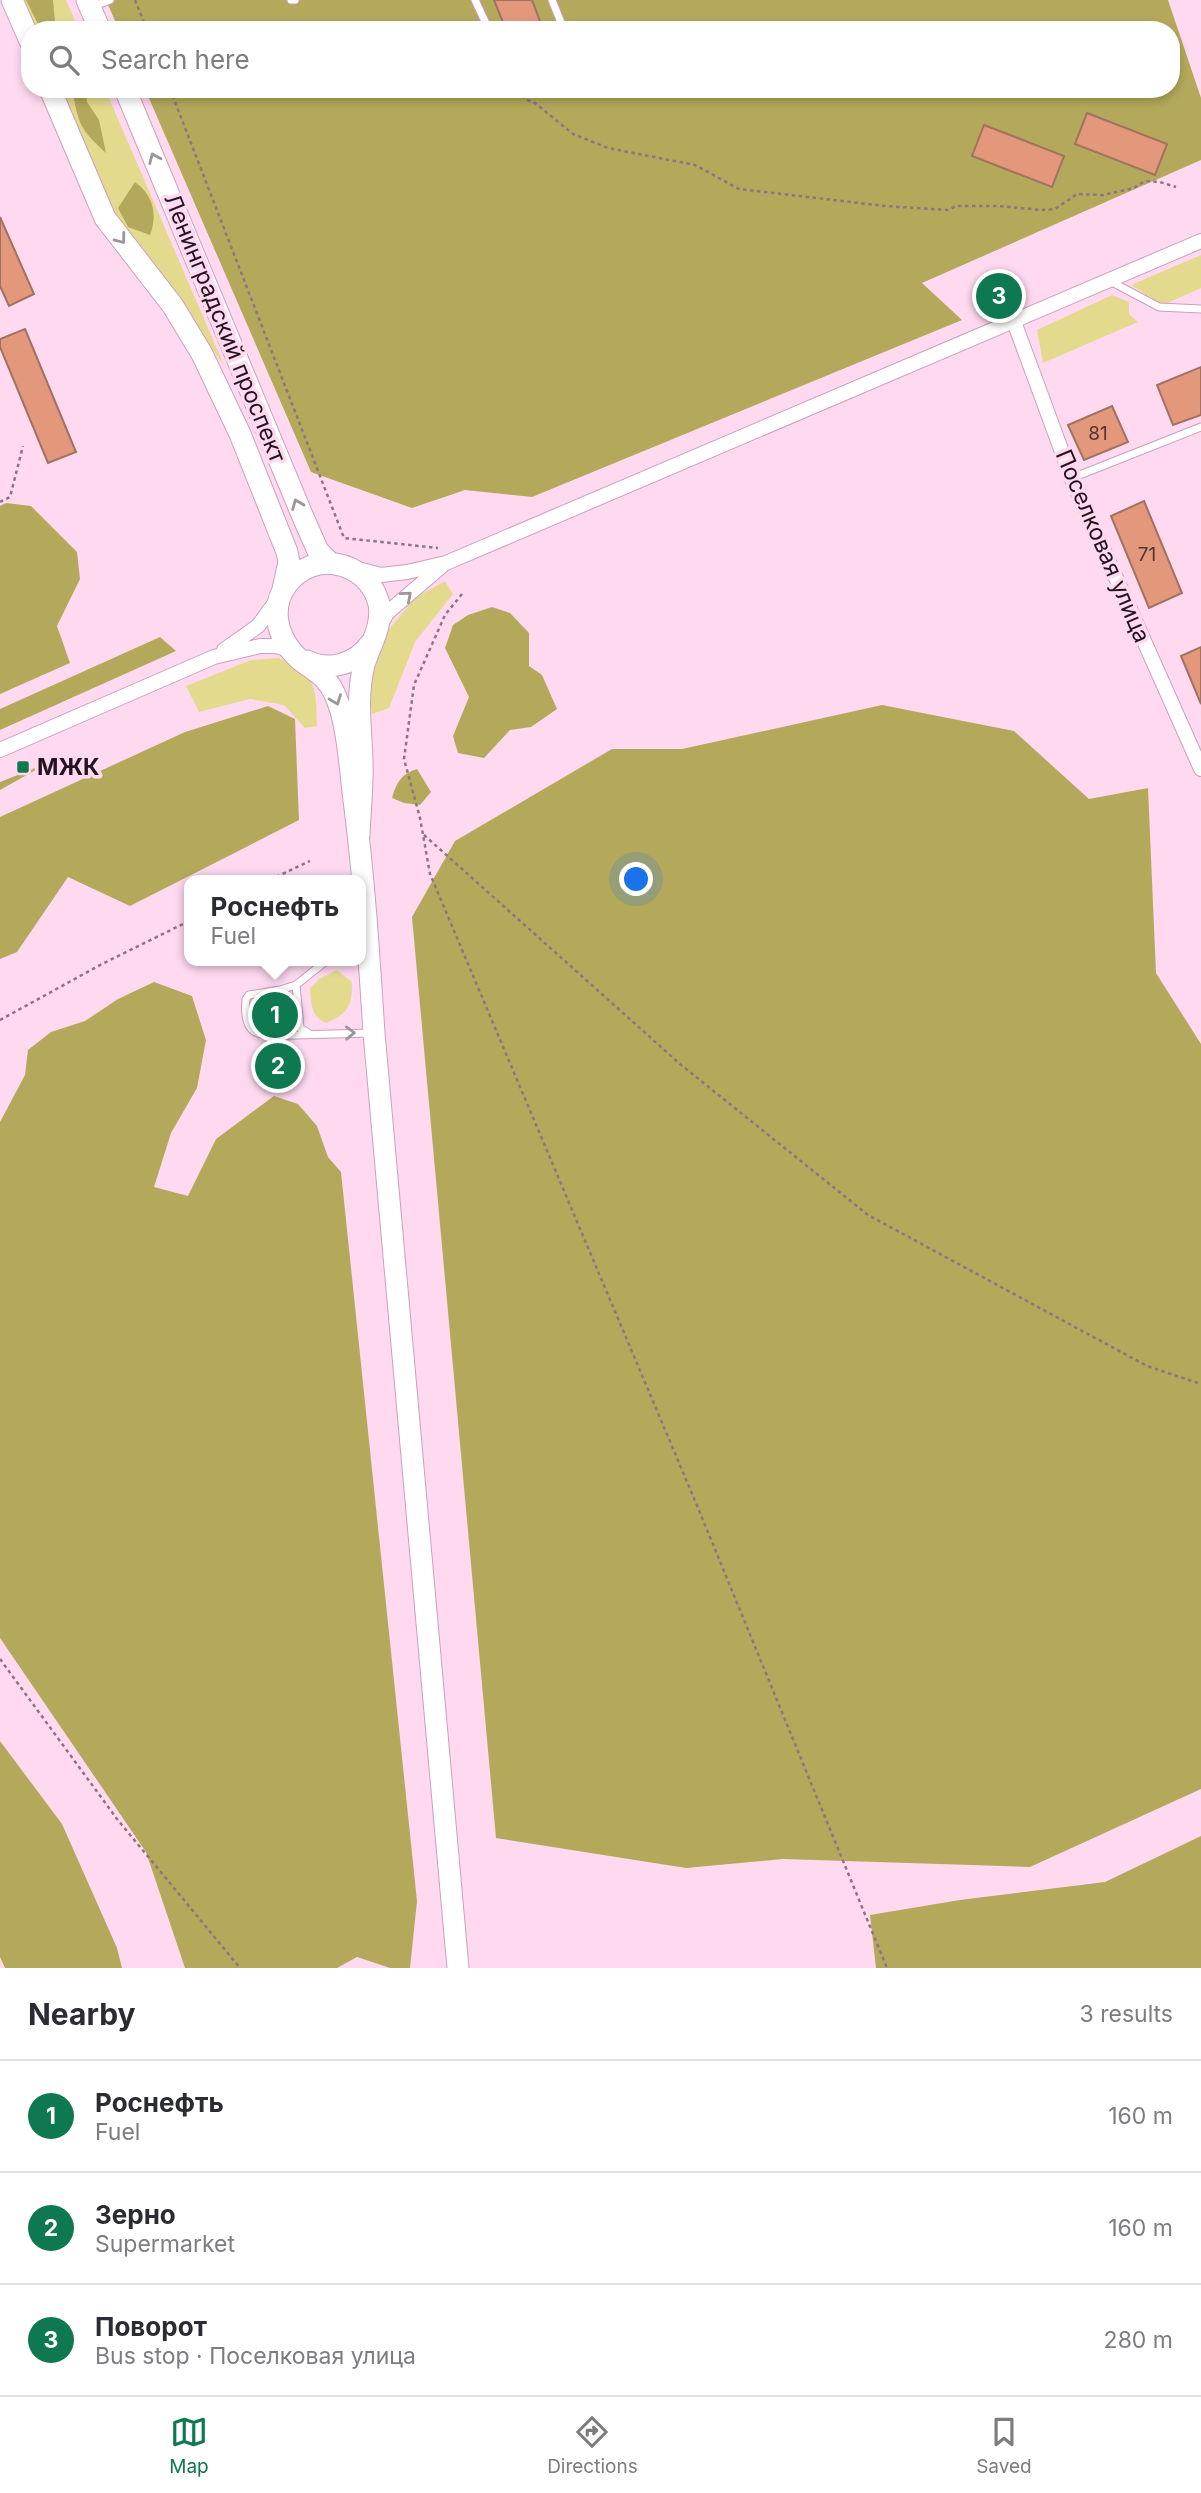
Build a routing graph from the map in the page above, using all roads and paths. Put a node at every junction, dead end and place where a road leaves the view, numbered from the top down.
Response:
1 (12, 0) edge
2 (135, 0) edge
3 (475, 0) edge
4 (552, 0) edge
5 (96, 3) edge
6 (21, 21) edge
7 (99, 21) edge
8 (143, 21) edge
9 (485, 21) edge
10 (560, 21) edge
11 (54, 98) edge
12 (129, 98) edge
13 (173, 98) edge
14 (524, 98) edge
15 (1175, 187) dead end
16 (1201, 241) edge
17 (1110, 281) junction
18 (1201, 309) edge
19 (1013, 320) junction
20 (1201, 427) edge
21 (23, 446) dead end
22 (1072, 478) junction
23 (0, 502) edge
24 (438, 548) dead end
25 (446, 562) junction
26 (338, 565) junction
27 (281, 593) junction
28 (462, 594) dead end
29 (375, 635) junction
30 (291, 650) junction
31 (214, 657) junction
32 (0, 750) edge
33 (1201, 769) edge
34 (422, 834) junction
35 (359, 835) junction
36 (310, 861) dead end
37 (281, 875) edge
38 (361, 875) edge
39 (184, 923) edge
40 (366, 939) edge
41 (320, 966) edge
42 (296, 985) junction
43 (0, 1020) edge
44 (283, 1024) dead end
45 (272, 1025) dead end
46 (263, 1026) dead end
47 (374, 1033) junction
48 (310, 1034) junction
49 (274, 1035) junction
50 (284, 1035) junction
51 (295, 1035) junction
52 (1201, 1384) edge
53 (0, 1659) edge
54 (454, 1965) edge
55 (240, 1968) edge
56 (887, 1968) edge

1 - 6 main road
2 - 8 path
3 - 9 lane
4 - 10 lane
5 - 7 main road
11 -> 27 main road, Ленинградский проспект
26 -> 12 main road, Ленинградский проспект
13 - 24 path
14 - 15 path
16 - 17 street
17 - 18 lane
17 - 19 street
19 - 22 street, Поселковая улица
19 - 25 street
20 - 22 lane
21 - 23 path
22 - 33 street, Поселковая улица
25 - 26 street
29 -> 25 street
26 - 27 main road
26 - 29 main road
27 - 30 main road
27 - 31 street
28 - 34 path
29 - 30 main road
29 - 35 main road
30 - 31 street
30 -> 35 main road
31 - 32 street
34 - 52 path
34 - 56 path
35 - 38 main road
36 - 37 path
39 - 43 path
40 - 47 main road
41 - 42 lane
42 - 48 lane
42 - 49 lane
44 - 51 lane
45 - 50 lane
46 - 49 lane
48 -> 47 lane
47 - 54 main road
48 - 51 lane
49 - 50 lane
50 - 51 lane
53 - 55 path

